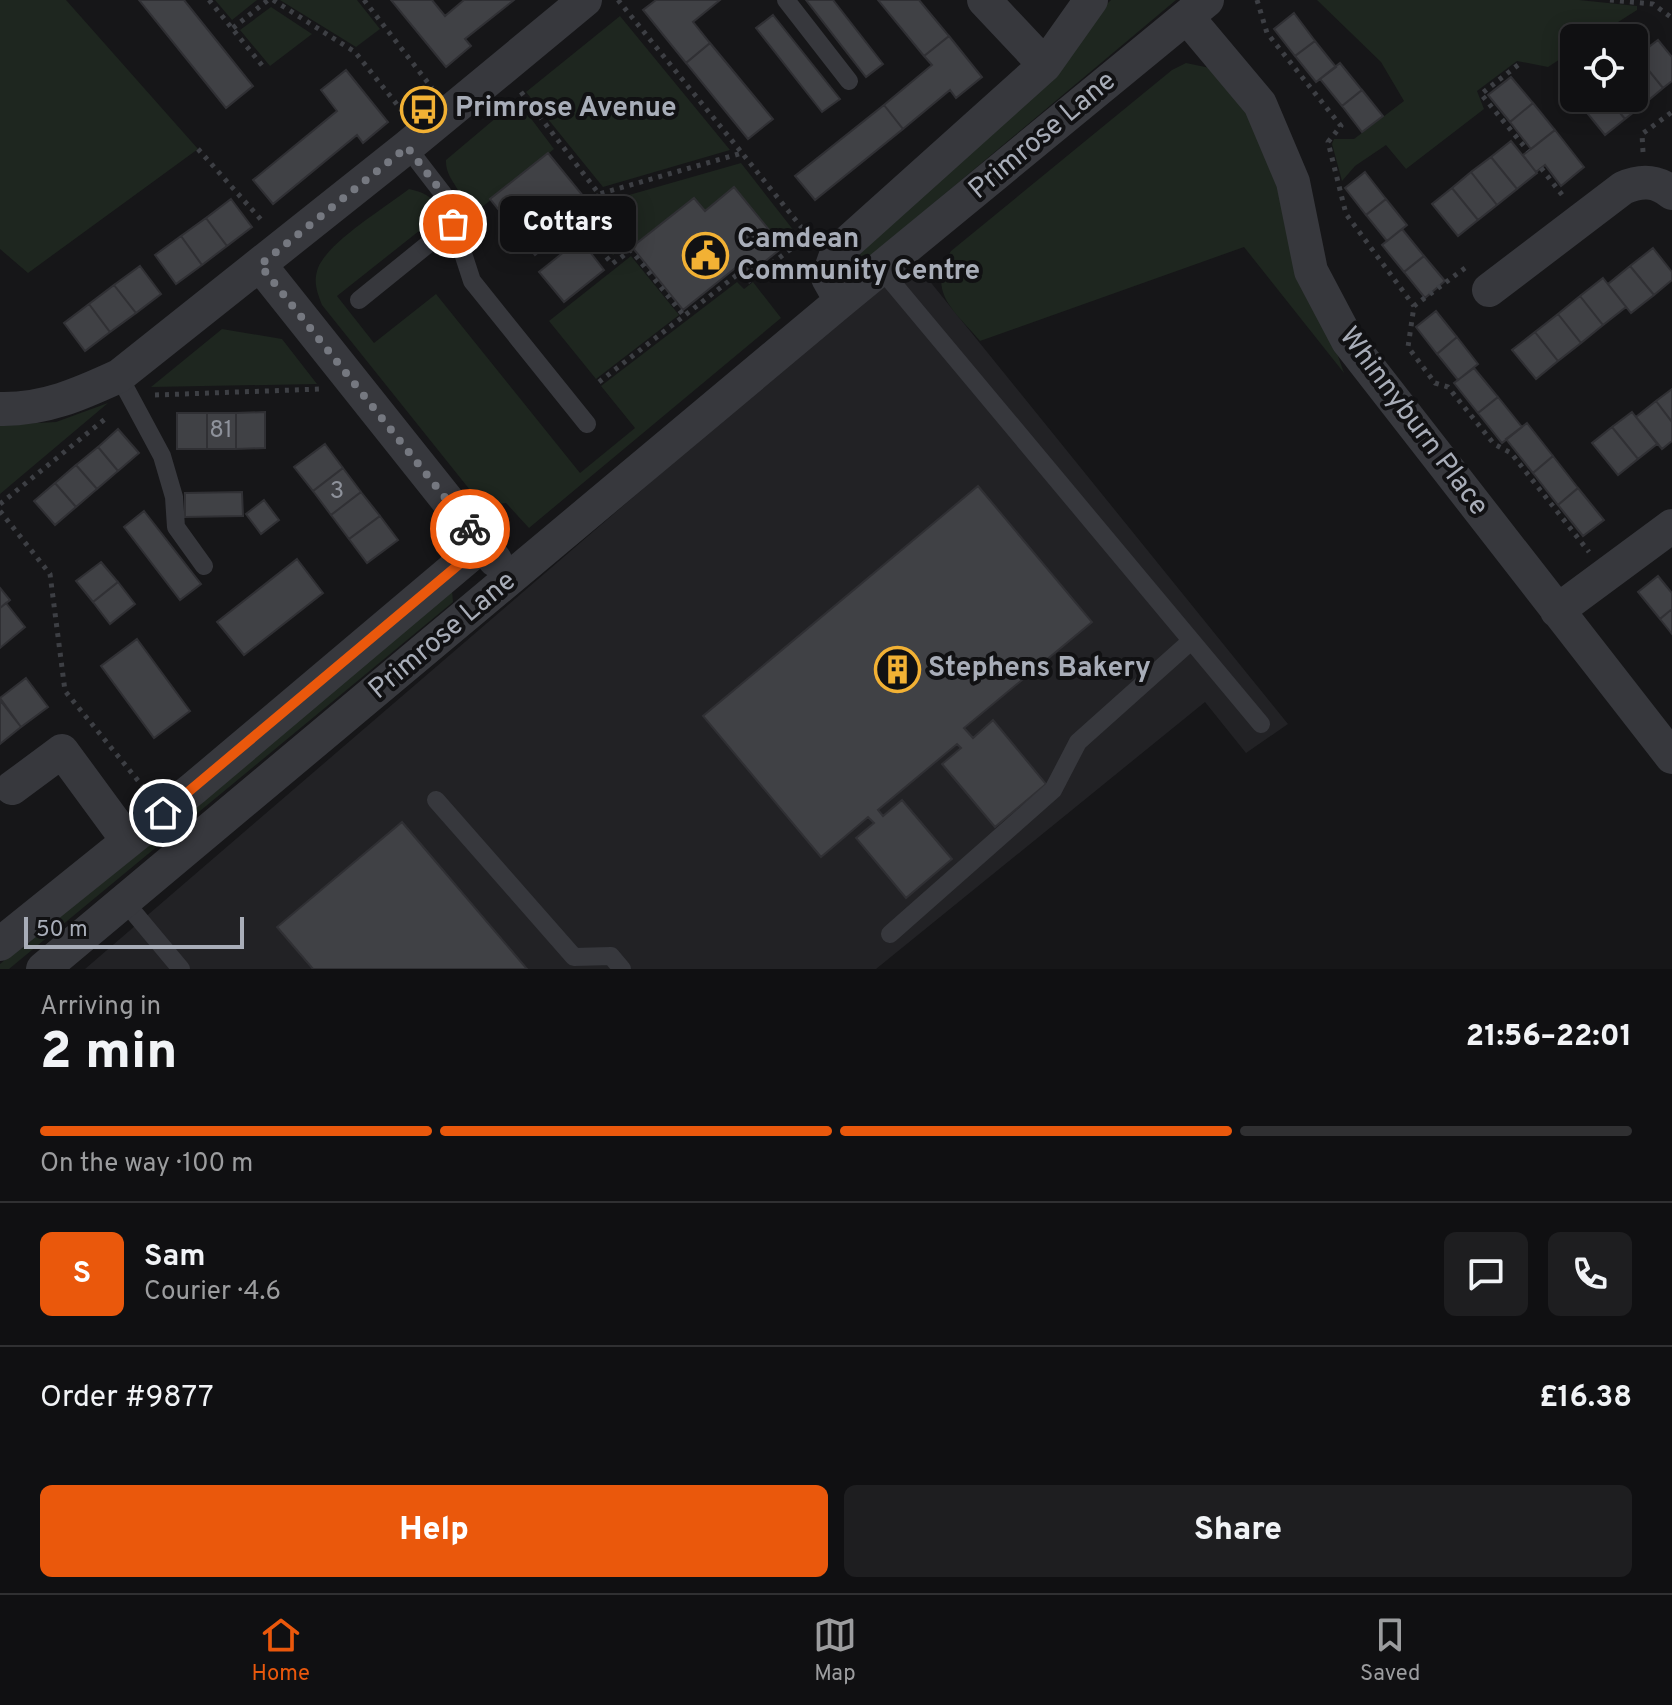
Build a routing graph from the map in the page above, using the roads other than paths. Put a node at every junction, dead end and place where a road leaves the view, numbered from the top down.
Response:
1 (585, 0) edge
2 (786, 0) edge
3 (984, 0) edge
4 (1091, 0) edge
5 (1197, 8) edge
6 (1045, 65) junction
7 (849, 81) dead end
8 (414, 141) junction
9 (1659, 187) edge
10 (453, 224) junction
11 (272, 255) junction
12 (881, 269) junction
13 (1489, 290) road end
14 (359, 300) dead end
15 (841, 301) junction
16 (119, 376) junction
17 (0, 409) edge
18 (587, 424) dead end
19 (1672, 526) edge
20 (482, 545) junction
21 (204, 566) dead end
22 (511, 579) junction
23 (1557, 611) junction
24 (1191, 641) junction
25 (1261, 724) dead end
26 (1672, 757) edge
27 (12, 788) dead end
28 (436, 800) dead end
29 (128, 841) junction
30 (125, 902) junction
31 (890, 934) dead end
32 (0, 944) edge
33 (43, 969) edge
34 (181, 969) edge
35 (622, 969) edge

1 - 8 street
2 - 7 lane
3 - 6 street
4 - 6 street, Primrose Lane
5 - 12 street, Primrose Lane
5 - 23 street, Whinnyburn Place
6 - 15 street, Primrose Lane
8 - 10 lane
8 - 11 street
9 - 13 street
10 - 14 lane
10 - 18 lane
11 - 16 street
11 - 20 street
12 - 15 street, Primrose Lane
12 - 24 lane
15 - 22 street, Primrose Lane
16 - 17 street
16 - 21 lane
19 - 23 street
20 - 22 street
20 - 29 street, Primrose Lane
22 - 30 street, Primrose Lane
23 - 26 street, Whinnyburn Place
24 - 25 lane
24 - 31 lane
27 - 29 street
28 - 35 lane
29 - 32 street, Primrose Lane
30 - 33 street, Primrose Lane
30 - 34 lane

